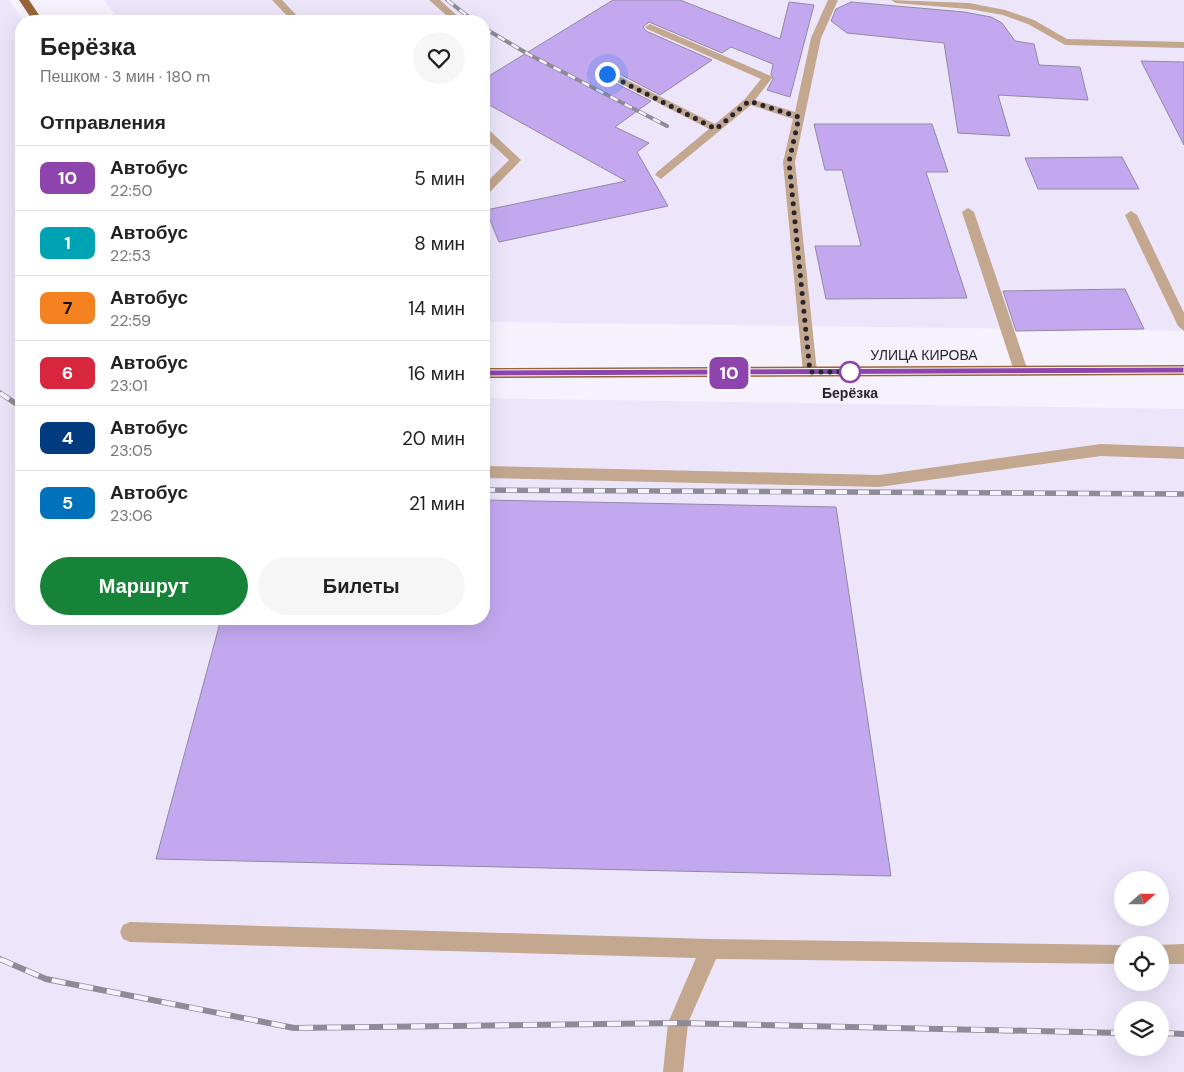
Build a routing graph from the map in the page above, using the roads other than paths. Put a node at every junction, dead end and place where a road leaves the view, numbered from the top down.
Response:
1 (24, 0) edge
2 (277, 0) edge
3 (434, 0) edge
4 (833, 0) edge
5 (896, 0) edge
6 (34, 15) edge
7 (291, 15) edge
8 (451, 15) edge
9 (650, 27) dead end
10 (1184, 45) edge
11 (607, 74) dead end
12 (749, 101) junction
13 (799, 117) junction
14 (716, 129) junction
15 (490, 137) edge
16 (661, 175) dead end
17 (490, 185) edge
18 (968, 212) dead end
19 (1132, 215) dead end
20 (1184, 326) edge
21 (1184, 370) edge
22 (1021, 371) junction
23 (810, 372) junction
24 (490, 373) edge
25 (1184, 453) edge
26 (490, 472) edge
27 (130, 932) dead end
28 (710, 949) junction
29 (1114, 954) edge
30 (1169, 954) edge
31 (1184, 954) edge
32 (673, 1072) edge

1 - 6 main road
2 - 7 lane
3 - 8 lane
4 - 13 lane
5 - 10 lane
9 - 12 lane
11 - 14 lane
12 - 13 lane
12 - 14 lane
13 - 23 lane
14 - 16 lane
15 - 17 lane
18 - 22 lane
19 - 20 lane
21 - 22 main road, УЛИЦА КИРОВА
22 - 23 main road, УЛИЦА КИРОВА
23 - 24 main road, УЛИЦА КИРОВА
25 - 26 lane
27 - 28 lane
28 - 29 lane
28 - 32 lane
30 - 31 lane

